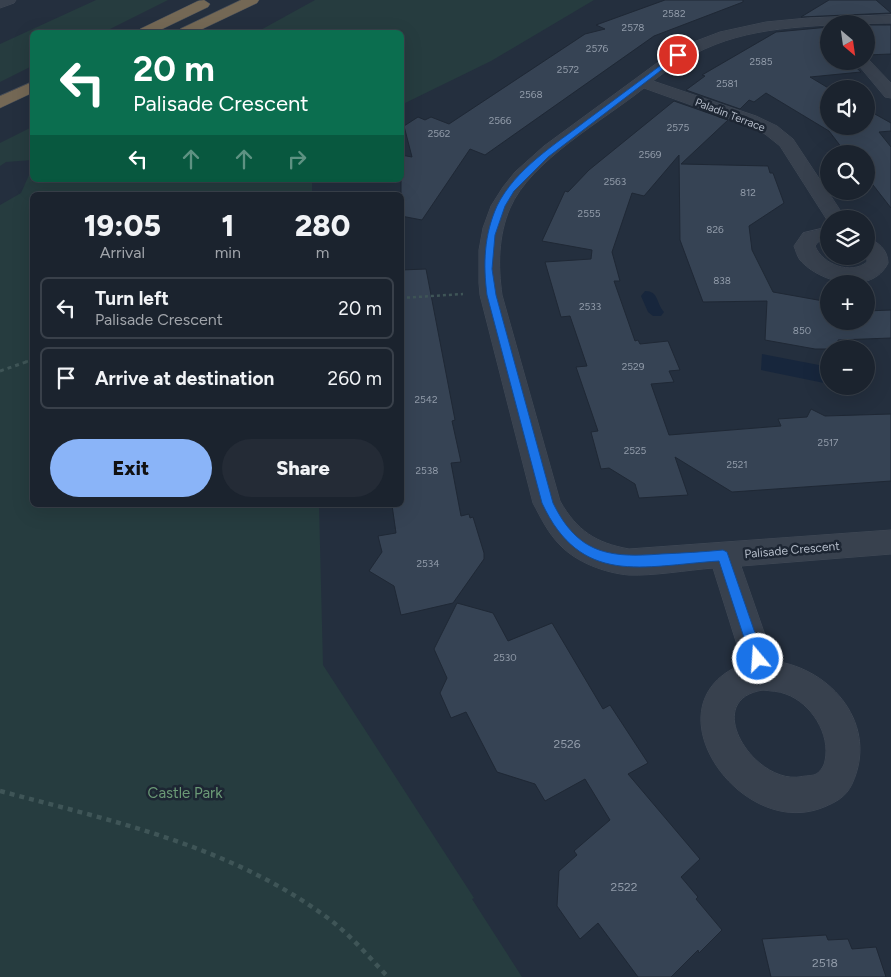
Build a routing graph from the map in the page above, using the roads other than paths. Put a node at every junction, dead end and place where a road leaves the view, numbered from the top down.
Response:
1 (9, 0) edge
2 (211, 0) edge
3 (252, 0) edge
4 (0, 4) edge
5 (891, 19) edge
6 (875, 20) edge
7 (820, 23) edge
8 (148, 30) edge
9 (189, 30) edge
10 (871, 70) edge
11 (641, 82) junction
12 (30, 88) edge
13 (891, 93) edge
14 (0, 103) edge
15 (830, 210) edge
16 (820, 234) edge
17 (875, 253) edge
18 (891, 542) edge
19 (723, 555) junction
20 (763, 675) dead end

1 - 4 street
2 - 8 highway
3 - 9 highway
5 - 6 street, Palisade Crescent
7 - 11 street, Palisade Crescent
10 - 13 street
11 - 15 street, Paladin Terrace
11 - 19 street, Palisade Crescent
12 - 14 highway
16 - 17 street
18 - 19 street, Palisade Crescent
19 - 20 street

